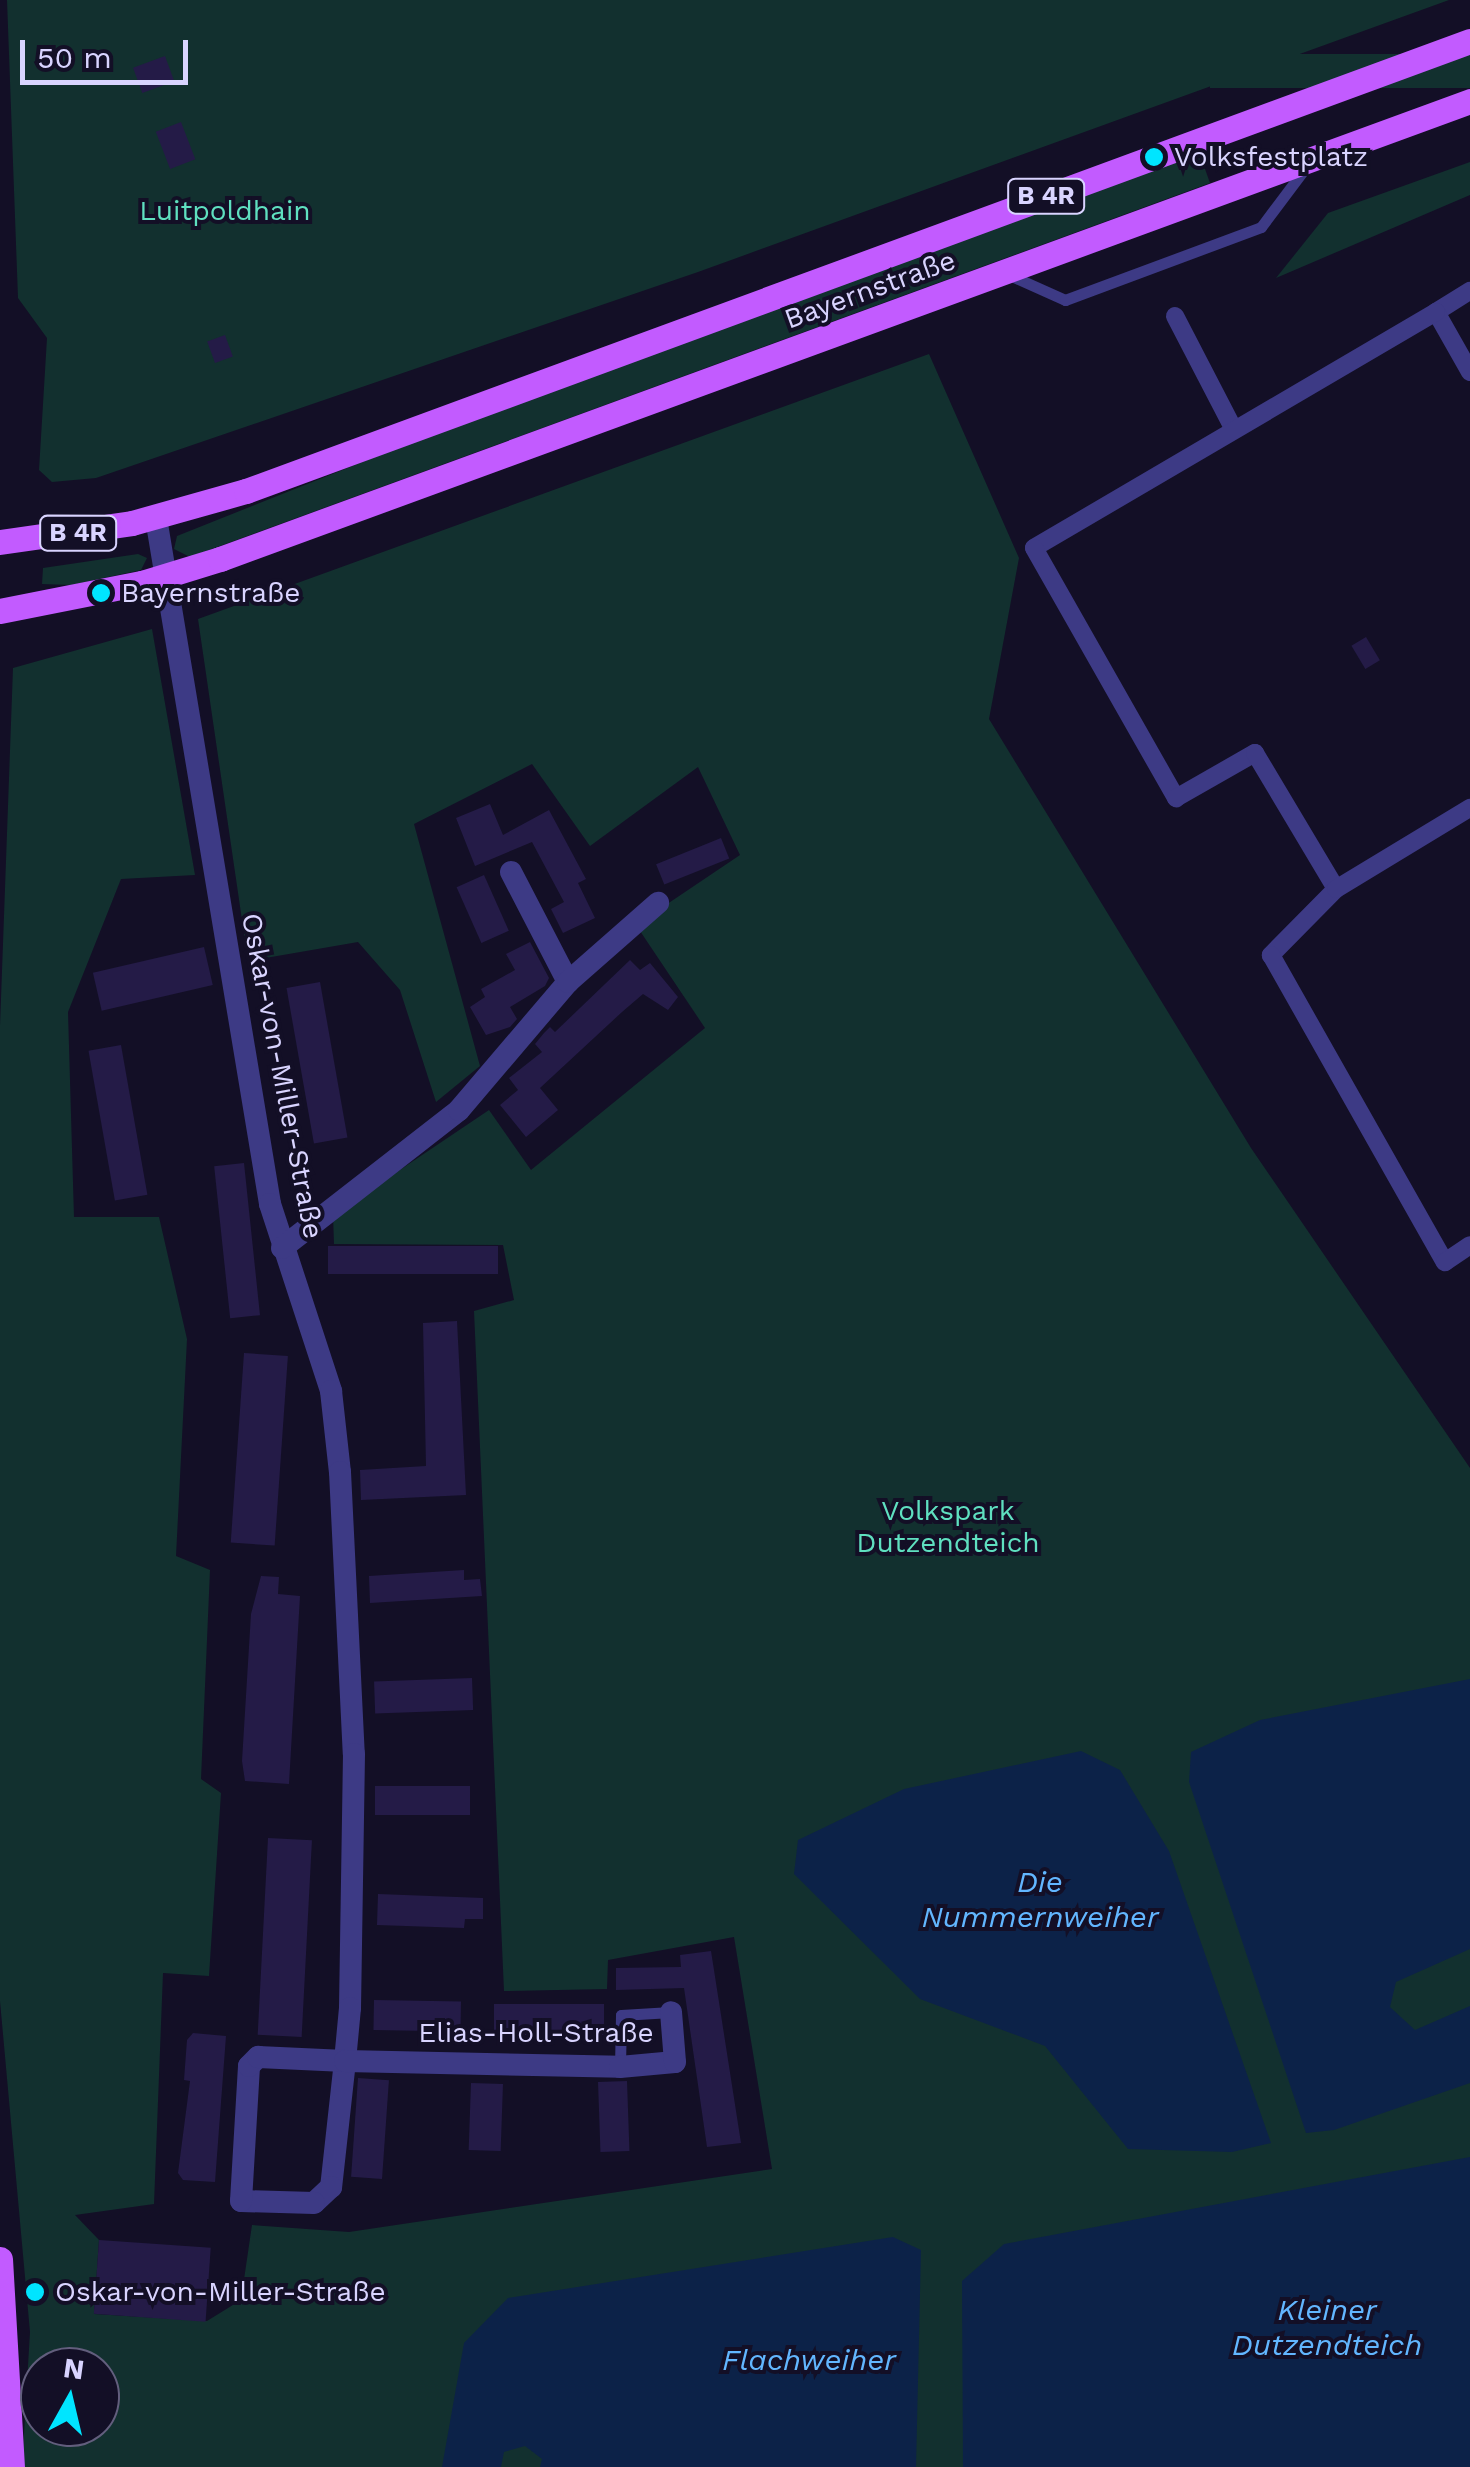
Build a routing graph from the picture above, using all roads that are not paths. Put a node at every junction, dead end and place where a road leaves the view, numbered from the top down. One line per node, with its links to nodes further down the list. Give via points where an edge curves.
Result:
1 (1470, 40): 10 (main road, Bayernstraße / B 4R, via 285,478)
2 (1470, 102): 3 (main road, Bayernstraße / B 4R)
3 (1311, 160): 4 (main road, Bayernstraße / B 4R); 4 (lane, via 1262,227 1242,235 1065,300)
4 (1005, 273): 12 (main road, Bayernstraße / B 4R)
5 (1470, 291): 6 (street)
6 (1436, 312): 8 (street); 9 (street)
7 (1175, 316): 9 (street)
8 (1470, 372)
9 (1234, 430): 16 (street, via 1034,548 1176,798 1254,753)
10 (156, 518): 11 (main road, Bayernstraße / B 4R); 12 (street, Oskar-von-Miller-Straße)
11 (0, 542)
12 (166, 576): 13 (main road, Bayernstraße / B 4R); 20 (street, Oskar-von-Miller-Straße)
13 (0, 611)
14 (1470, 808): 16 (street)
15 (511, 872): 18 (street)
16 (1336, 889): 19 (street, via 1271,955 1445,1262)
17 (658, 903): 18 (street)
18 (568, 982): 20 (street, via 460,1110)
19 (1470, 1245)
20 (282, 1248): 22 (street, Oskar-von-Miller-Straße, via 331,1390 340,1472 354,1754)
21 (671, 2012): 23 (lane, via 620,2015); 23 (street, Elias-Holl-Straße, via 676,2062)
22 (345, 2061): 22 (street, Oskar-von-Miller-Straße, via 258,2057 249,2066 241,2201 314,2204 332,2187); 23 (street, Elias-Holl-Straße)
23 (620, 2066)
24 (0, 2258): 25 (main road)
25 (12, 2467)

